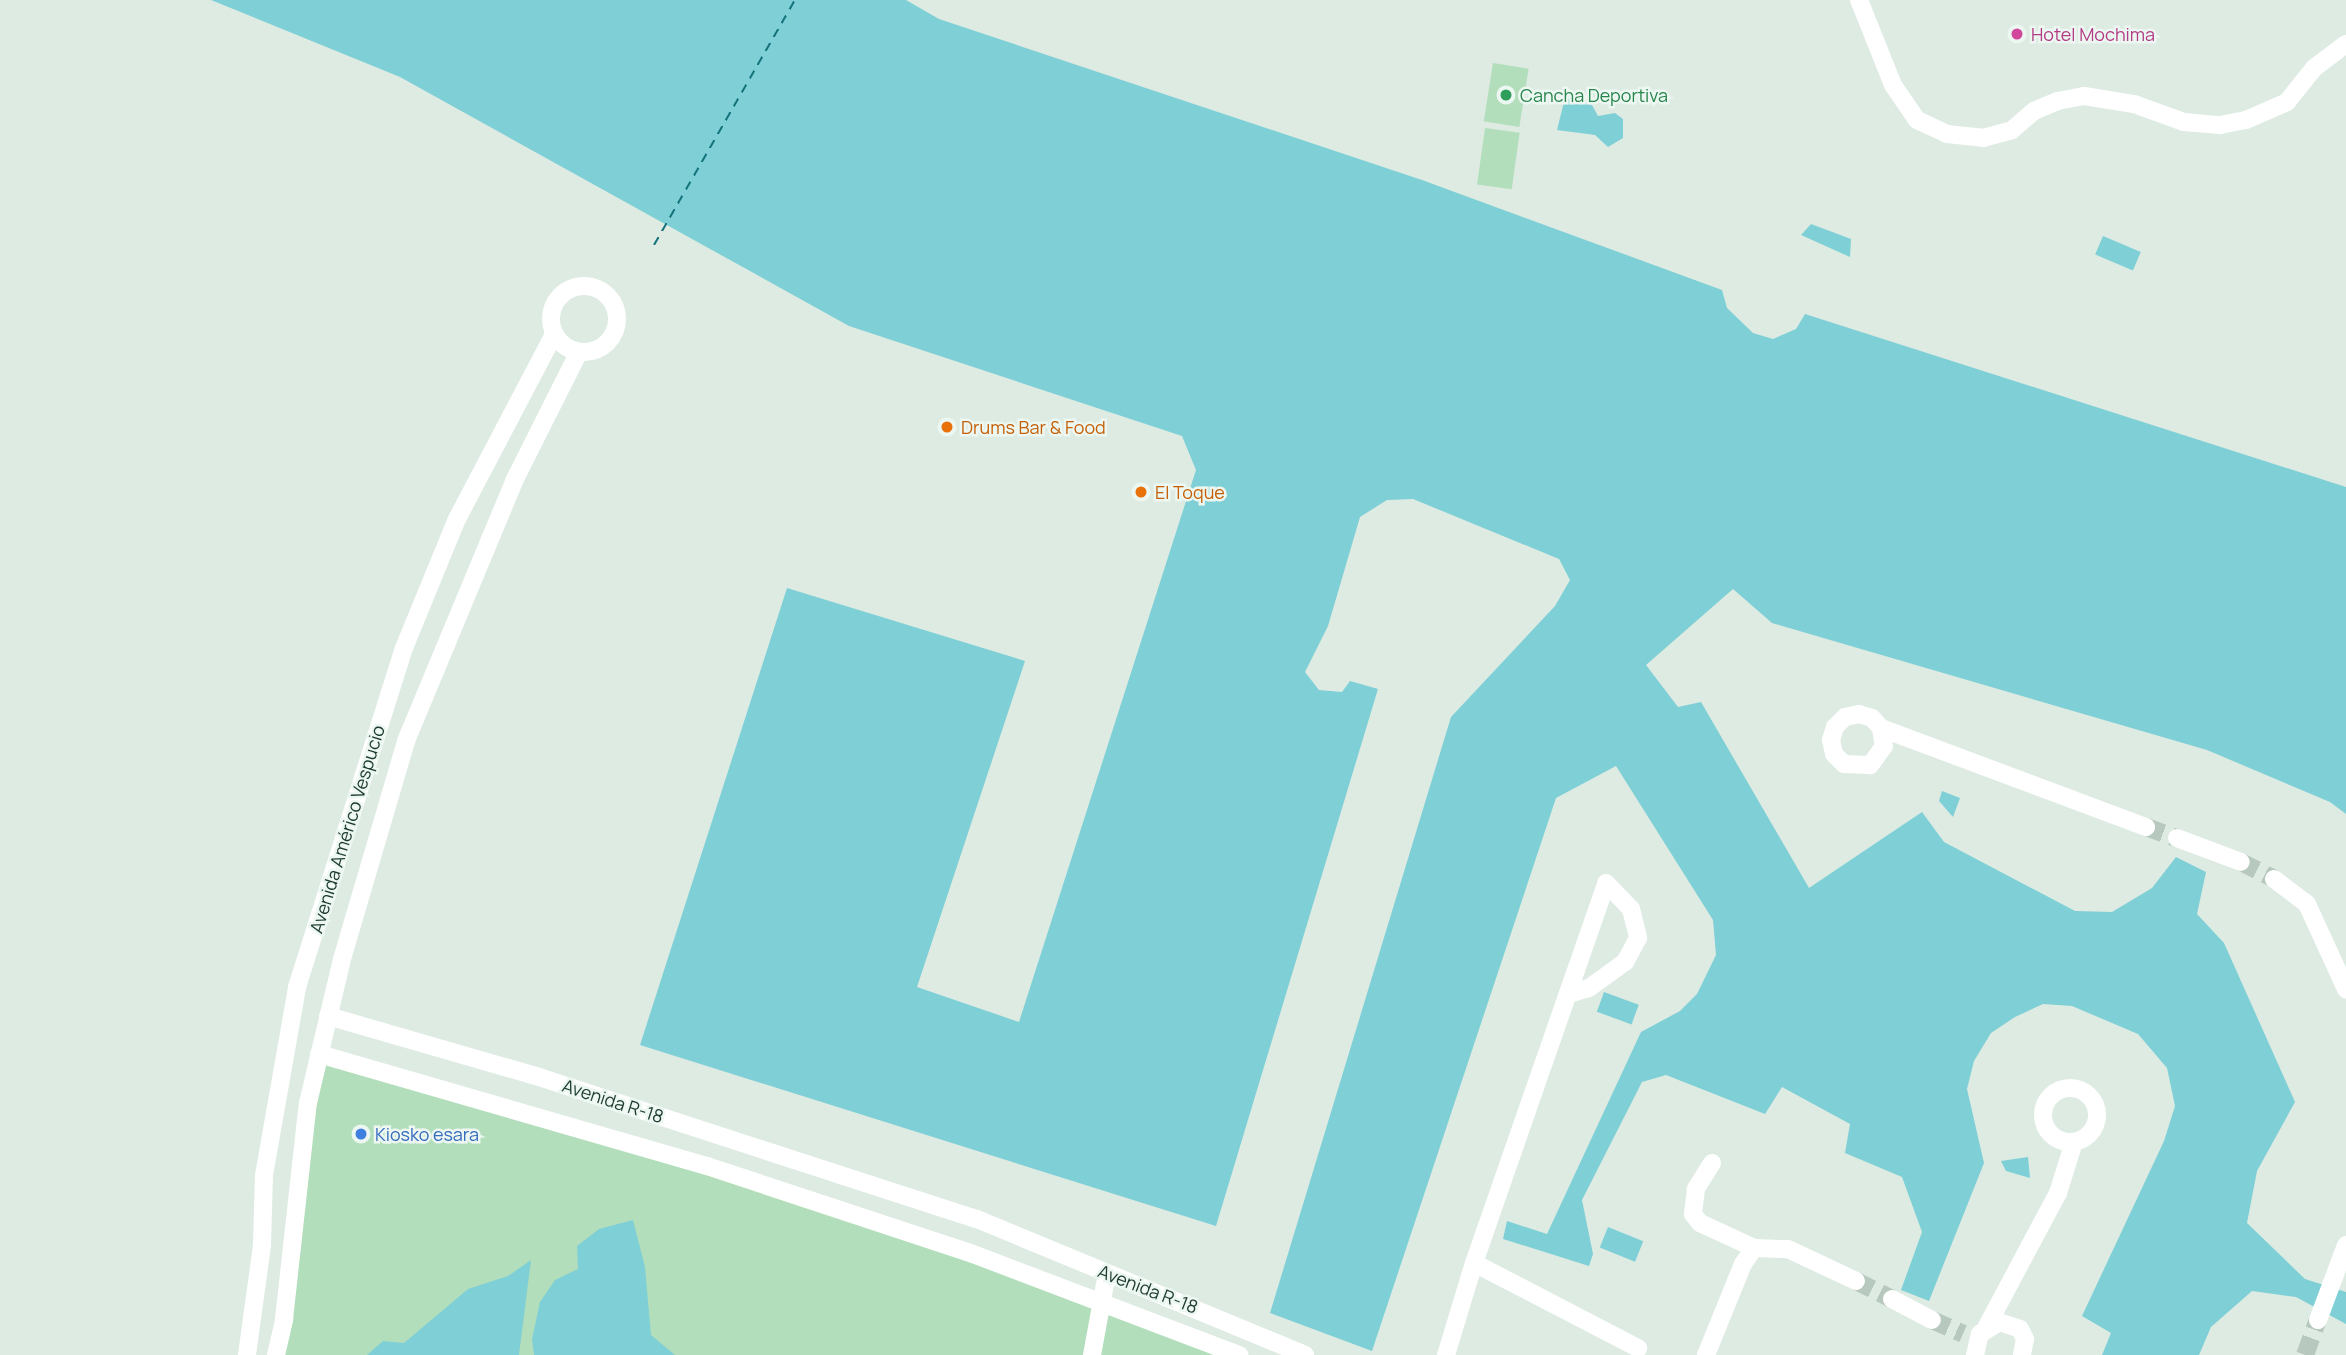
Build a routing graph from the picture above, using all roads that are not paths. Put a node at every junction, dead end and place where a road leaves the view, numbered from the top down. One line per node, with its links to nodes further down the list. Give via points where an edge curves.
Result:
1 (1859, 0): 2 (street, via 1893,85 1917,120 1947,134 1983,138 2012,130 2034,111 2058,101 2084,96 2134,104 2184,122 2220,125 2246,120 2287,103 2314,68)
2 (2346, 44)
3 (554, 334): 4 (street); 4 (street, via 551,313 562,294 582,286 603,292 615,309 614,331 600,348); 30 (street, Avenida Américo Vespucio, via 457,519 404,648 298,988 264,1175 262,1245)
4 (579, 352): 12 (street, Avenida Américo Vespucio, via 514,481 406,741)
5 (1881, 728): 6 (street)
6 (2146, 827)
7 (2180, 839): 8 (street)
8 (2241, 862)
9 (2274, 878): 10 (street, via 2307,904)
10 (2346, 989)
11 (1568, 994): 11 (street, via 1590,928 1606,883 1632,909 1638,938 1625,962 1589,988); 18 (street)
12 (328, 1016): 13 (street, Avenida Américo Vespucio); 19 (street, Avenida R-18, via 539,1077 879,1185 977,1219)
13 (319, 1054): 22 (street, Avenida R-18, via 707,1166 973,1254); 31 (street, Avenida Américo Vespucio, via 308,1103)
14 (2074, 1142): 26 (street, via 2058,1193)
15 (1712, 1163): 17 (street, via 1696,1189 1693,1214 1700,1223)
16 (2346, 1245): 24 (street)
17 (1754, 1248): 20 (street, via 1788,1249); 36 (street)
18 (1474, 1263): 29 (street); 35 (street)
19 (1107, 1273): 22 (street); 23 (street, Avenida R-18)
20 (1856, 1281)
21 (1892, 1299): 25 (street)
22 (1101, 1303): 28 (street, Avenida R-18); 32 (street)
23 (1214, 1316): 28 (street, Avenida R-18); 34 (street)
24 (2319, 1318)
25 (1932, 1320)
26 (1987, 1326): 27 (street); 37 (street, via 2009,1323 2020,1329 2025,1339)
27 (1971, 1344)
28 (1195, 1346): 33 (street)
29 (1639, 1348)
30 (247, 1355)
31 (276, 1355)
32 (1092, 1355)
33 (1239, 1355)
34 (1304, 1355)
35 (1446, 1355)
36 (1706, 1355)
37 (2022, 1355)

